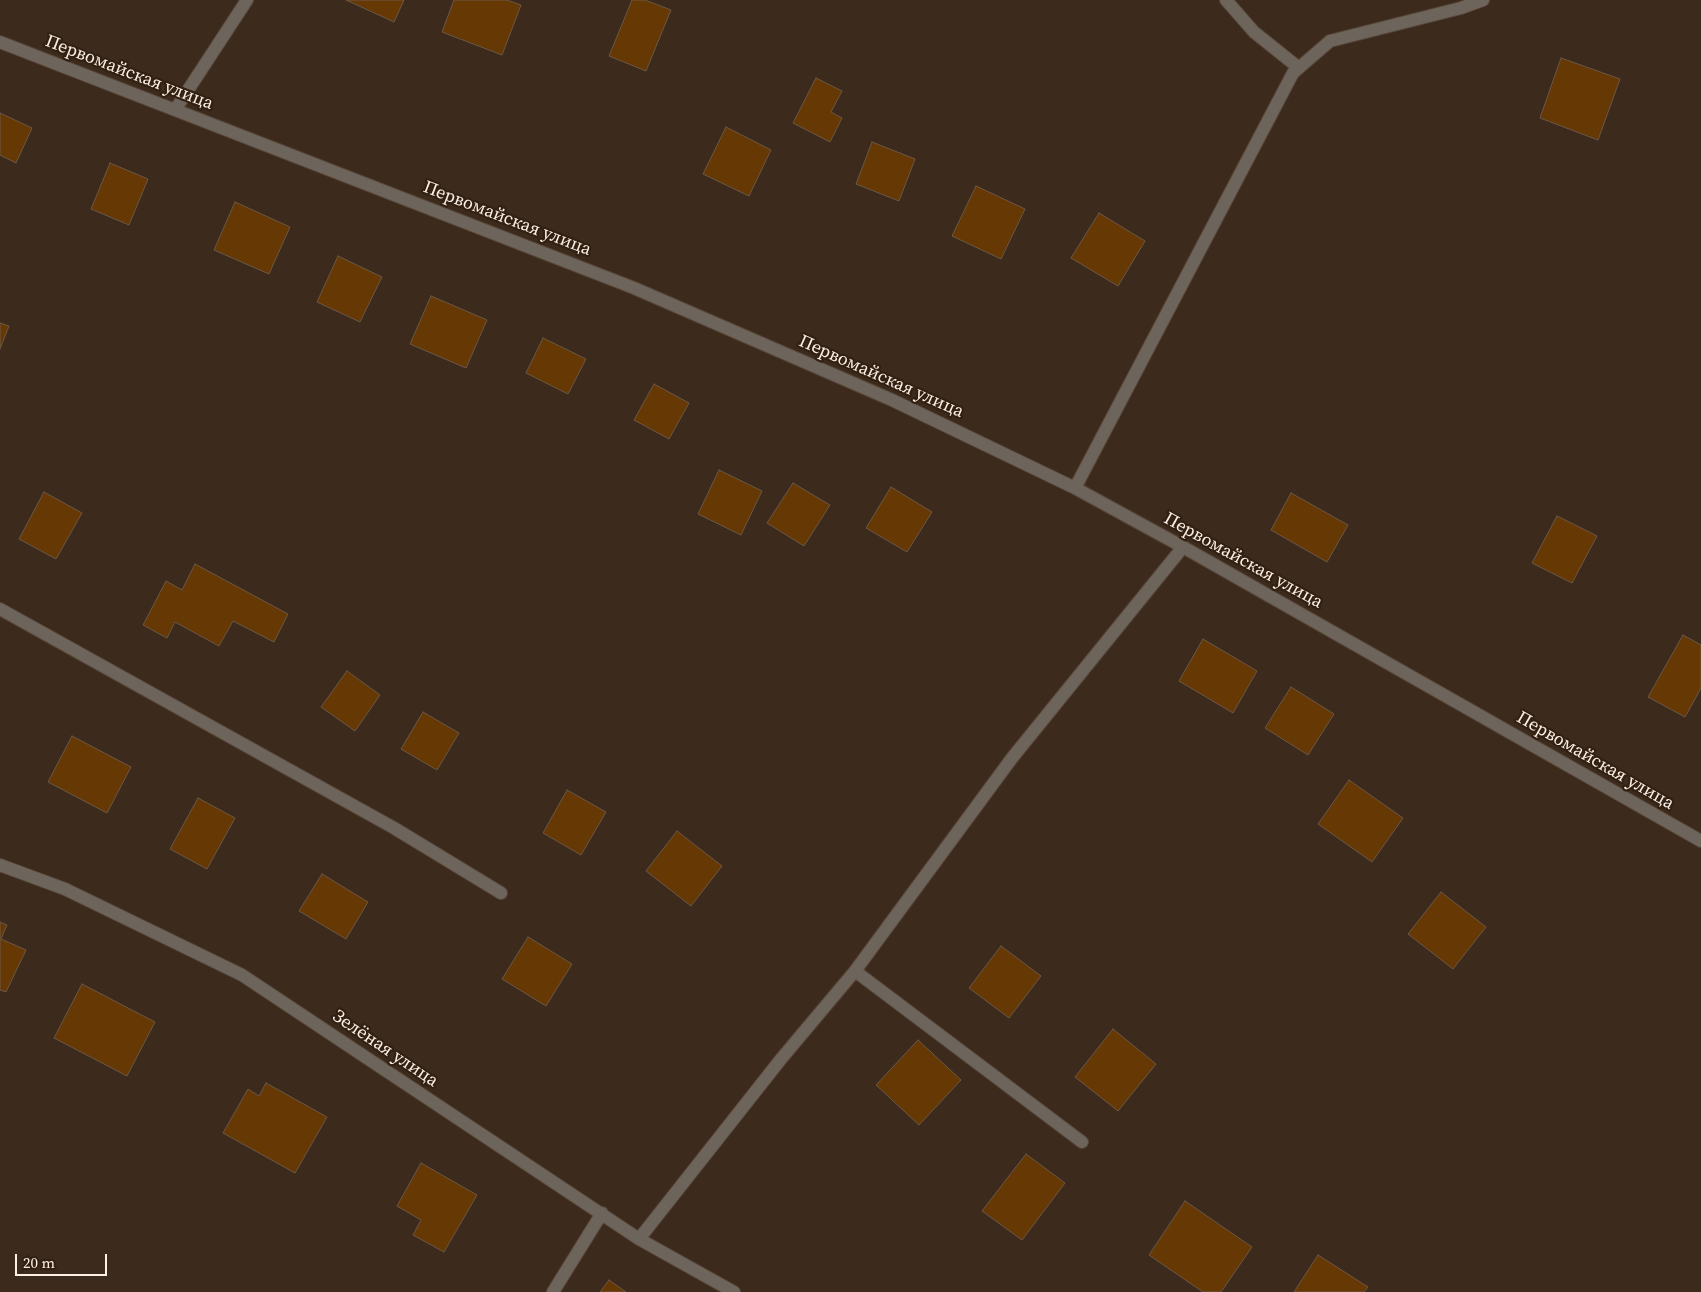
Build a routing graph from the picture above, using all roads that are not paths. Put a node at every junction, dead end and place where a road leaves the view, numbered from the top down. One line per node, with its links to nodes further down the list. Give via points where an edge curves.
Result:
1 (247, 0): 6 (street)
2 (1226, 0): 5 (street, via 1254,32)
3 (1483, 0): 5 (street, via 1330,41)
4 (0, 42): 6 (street, Первомайская улица)
5 (1299, 68): 7 (street, via 1288,82)
6 (175, 110): 7 (street, Первомайская улица, via 634,288 892,400)
7 (1075, 488): 8 (street, Первомайская улица)
8 (1183, 548): 10 (street, Первомайская улица); 13 (street, via 1012,758)
9 (0, 609): 12 (street, via 394,828)
10 (1701, 841)
11 (0, 866): 15 (street, Зелёная улица, via 65,889 242,975)
12 (501, 893)
13 (854, 971): 14 (street); 16 (street)
14 (1082, 1142)
15 (602, 1214): 16 (street, Зелёная улица); 17 (street)
16 (639, 1238): 18 (street, Зелёная улица)
17 (553, 1292)
18 (734, 1292)

